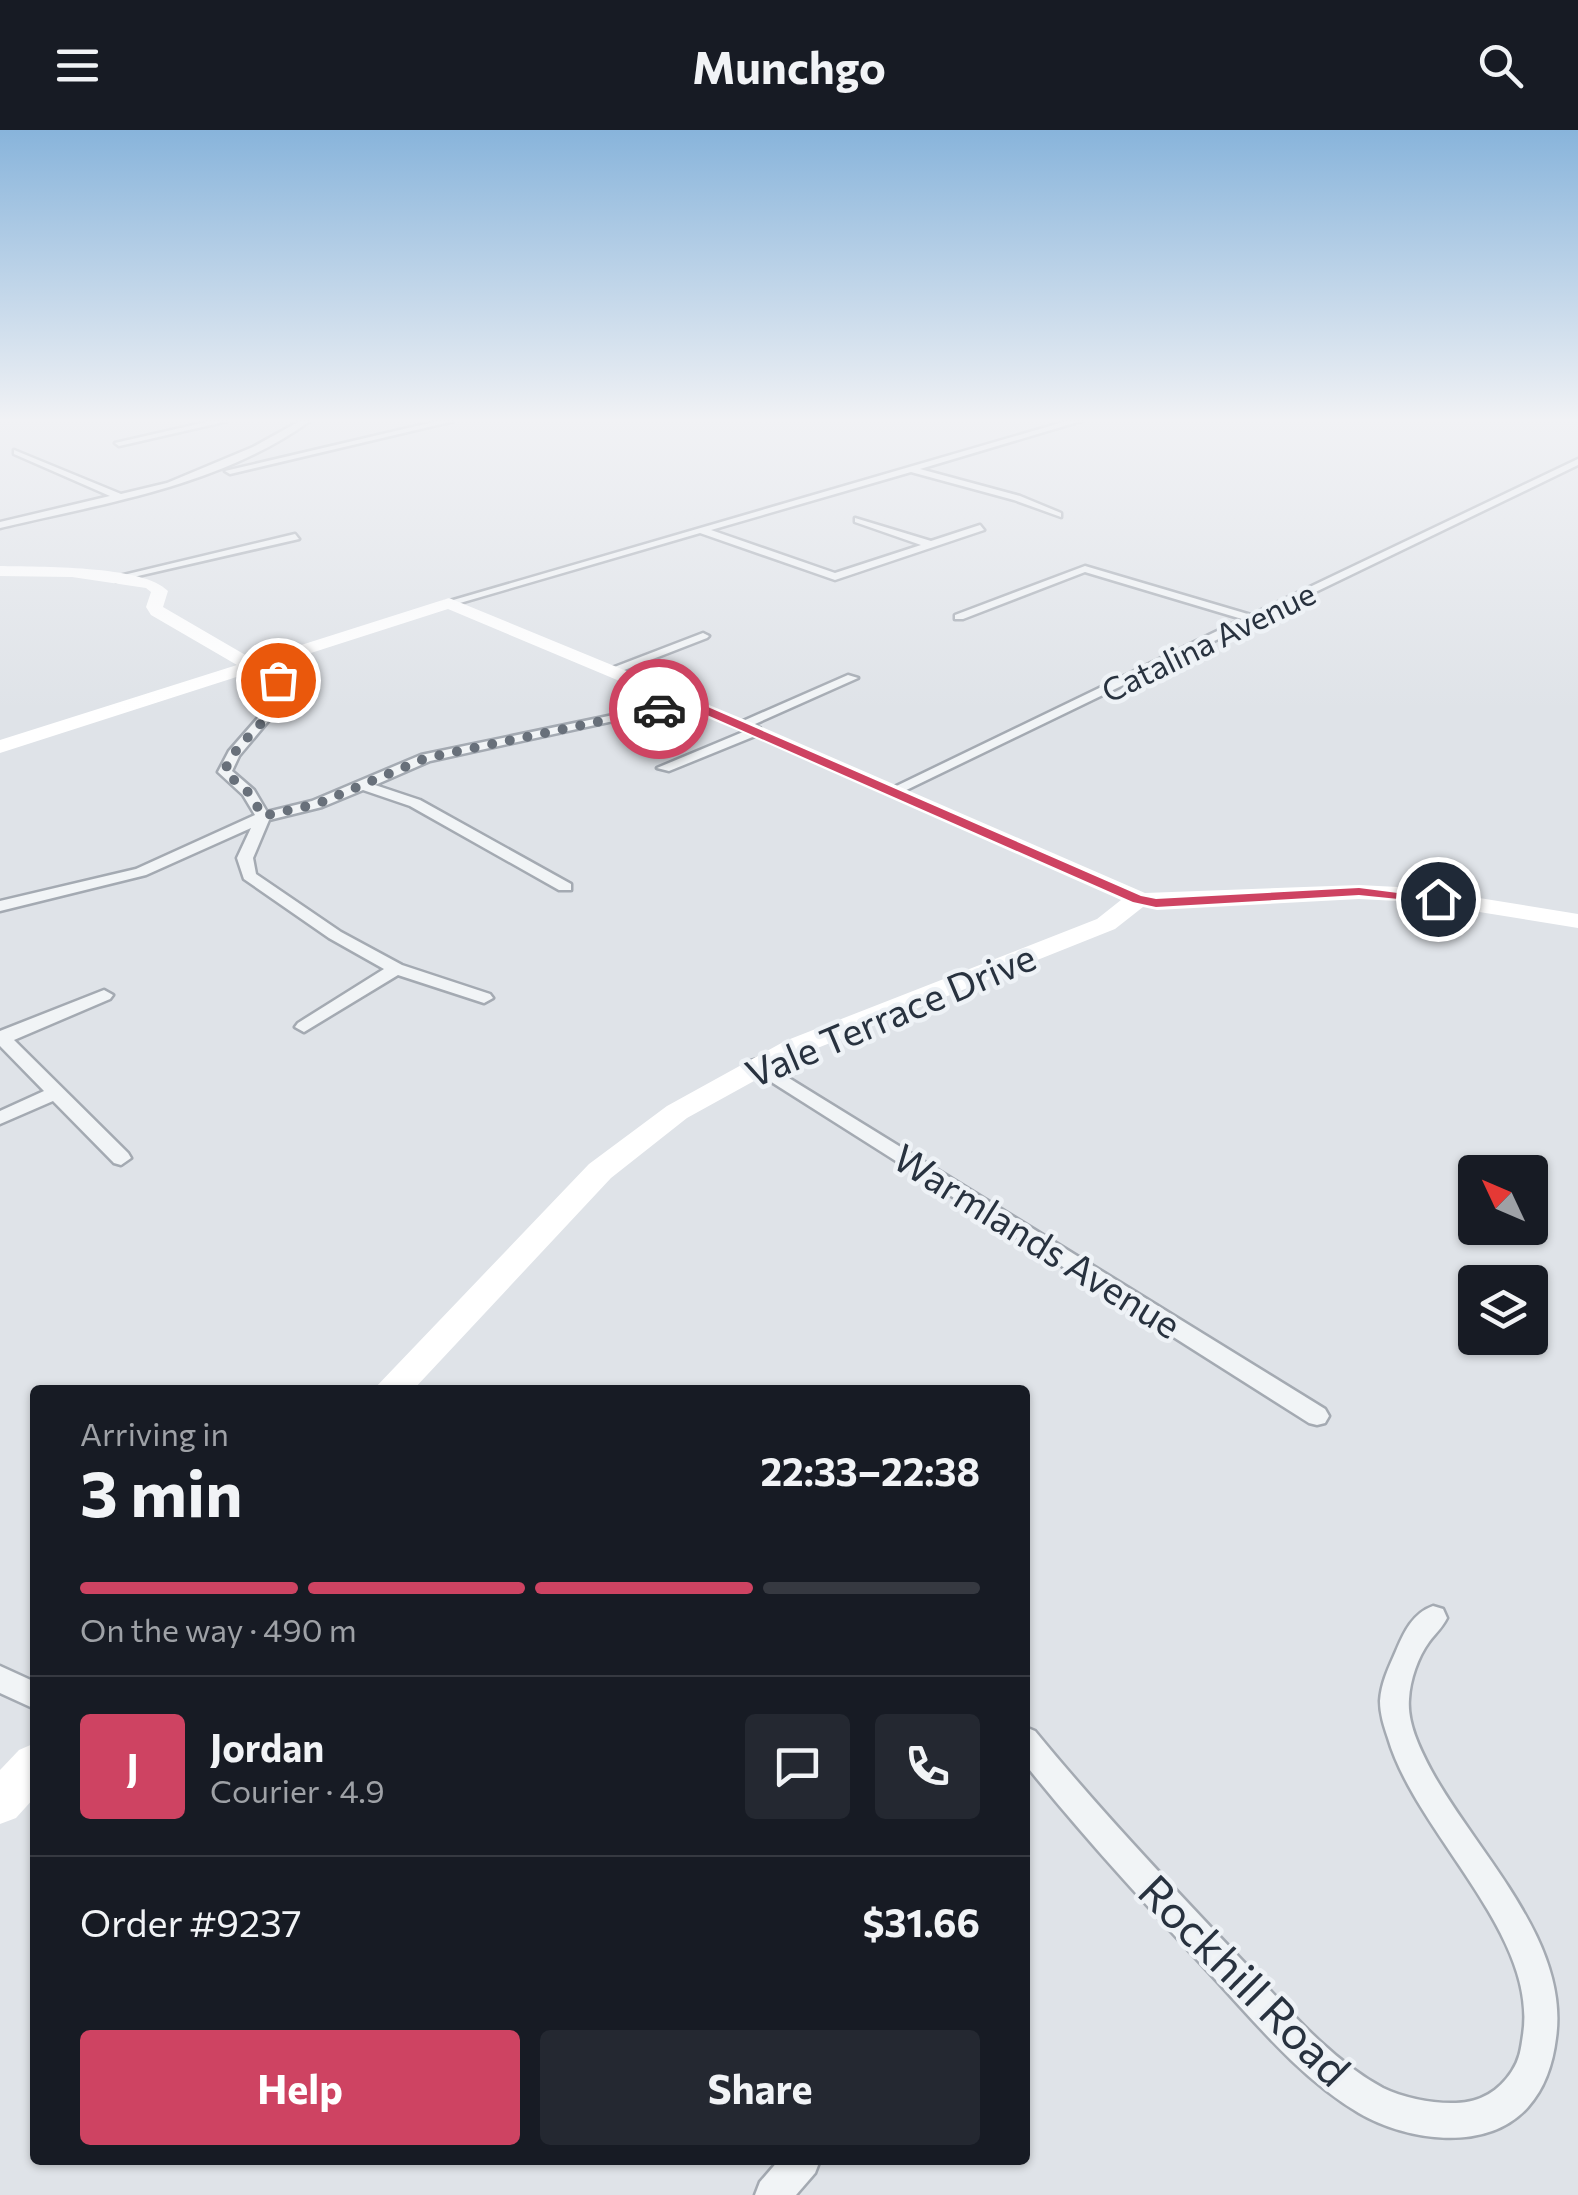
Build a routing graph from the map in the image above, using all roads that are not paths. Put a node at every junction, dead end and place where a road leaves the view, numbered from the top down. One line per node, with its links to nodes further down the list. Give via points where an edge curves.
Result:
1 (34, 517): 5 (street)
2 (750, 517): 7 (street)
3 (1463, 517): 14 (street, Catalina Avenue)
4 (858, 520): 9 (street)
5 (0, 525)
6 (980, 528): 9 (street)
7 (703, 531): 9 (street, via 834,576); 12 (street)
8 (296, 537): 11 (street)
9 (932, 545)
10 (0, 571): 11 (street)
11 (116, 578): 16 (street, via 151,584 160,591 157,611)
12 (449, 603): 16 (street); 17 (street)
13 (959, 617): 14 (street, via 1085,568)
14 (1254, 619): 24 (street, Catalina Avenue)
15 (703, 636): 17 (street)
16 (252, 666): 21 (street); 25 (street, via 278,680 284,695 227,760 225,772)
17 (610, 671): 19 (street)
18 (852, 678): 20 (street)
19 (690, 703): 20 (street); 23 (street, via 436,755)
20 (748, 728): 22 (street); 24 (street)
21 (0, 747)
22 (664, 768)
23 (362, 784): 25 (street, via 317,804); 26 (street, via 415,803)
24 (891, 792): 27 (street)
25 (263, 816): 28 (street, via 141,872); 30 (street, via 245,858 249,876)
26 (564, 887)
27 (1138, 899): 29 (street, via 1359,892); 35 (street, Vale Terrace Drive, via 1106,924)
28 (0, 906)
29 (1578, 920)
30 (396, 969): 32 (street); 33 (street)
31 (104, 995): 34 (street)
32 (484, 998)
33 (304, 1028)
34 (1, 1037): 36 (street)
35 (758, 1065): 39 (street, Vale Terrace Drive, via 677,1112 600,1171); 40 (street, Warmlands Avenue)
36 (55, 1093): 37 (street); 38 (street)
37 (0, 1118)
38 (121, 1158)
39 (396, 1385)
40 (1317, 1416)
41 (1433, 1618): 44 (street, Rockhill Road, via 1416,1633 1395,1686 1404,1744 1526,1942 1544,2012 1542,2046 1527,2084 1489,2117 1445,2124 1372,2101 1291,2036)
42 (0, 1678): 43 (street)
43 (30, 1693)
44 (1030, 1748)
45 (30, 1770): 46 (street)
46 (0, 1802)
47 (798, 2165): 48 (street)
48 (773, 2195)

